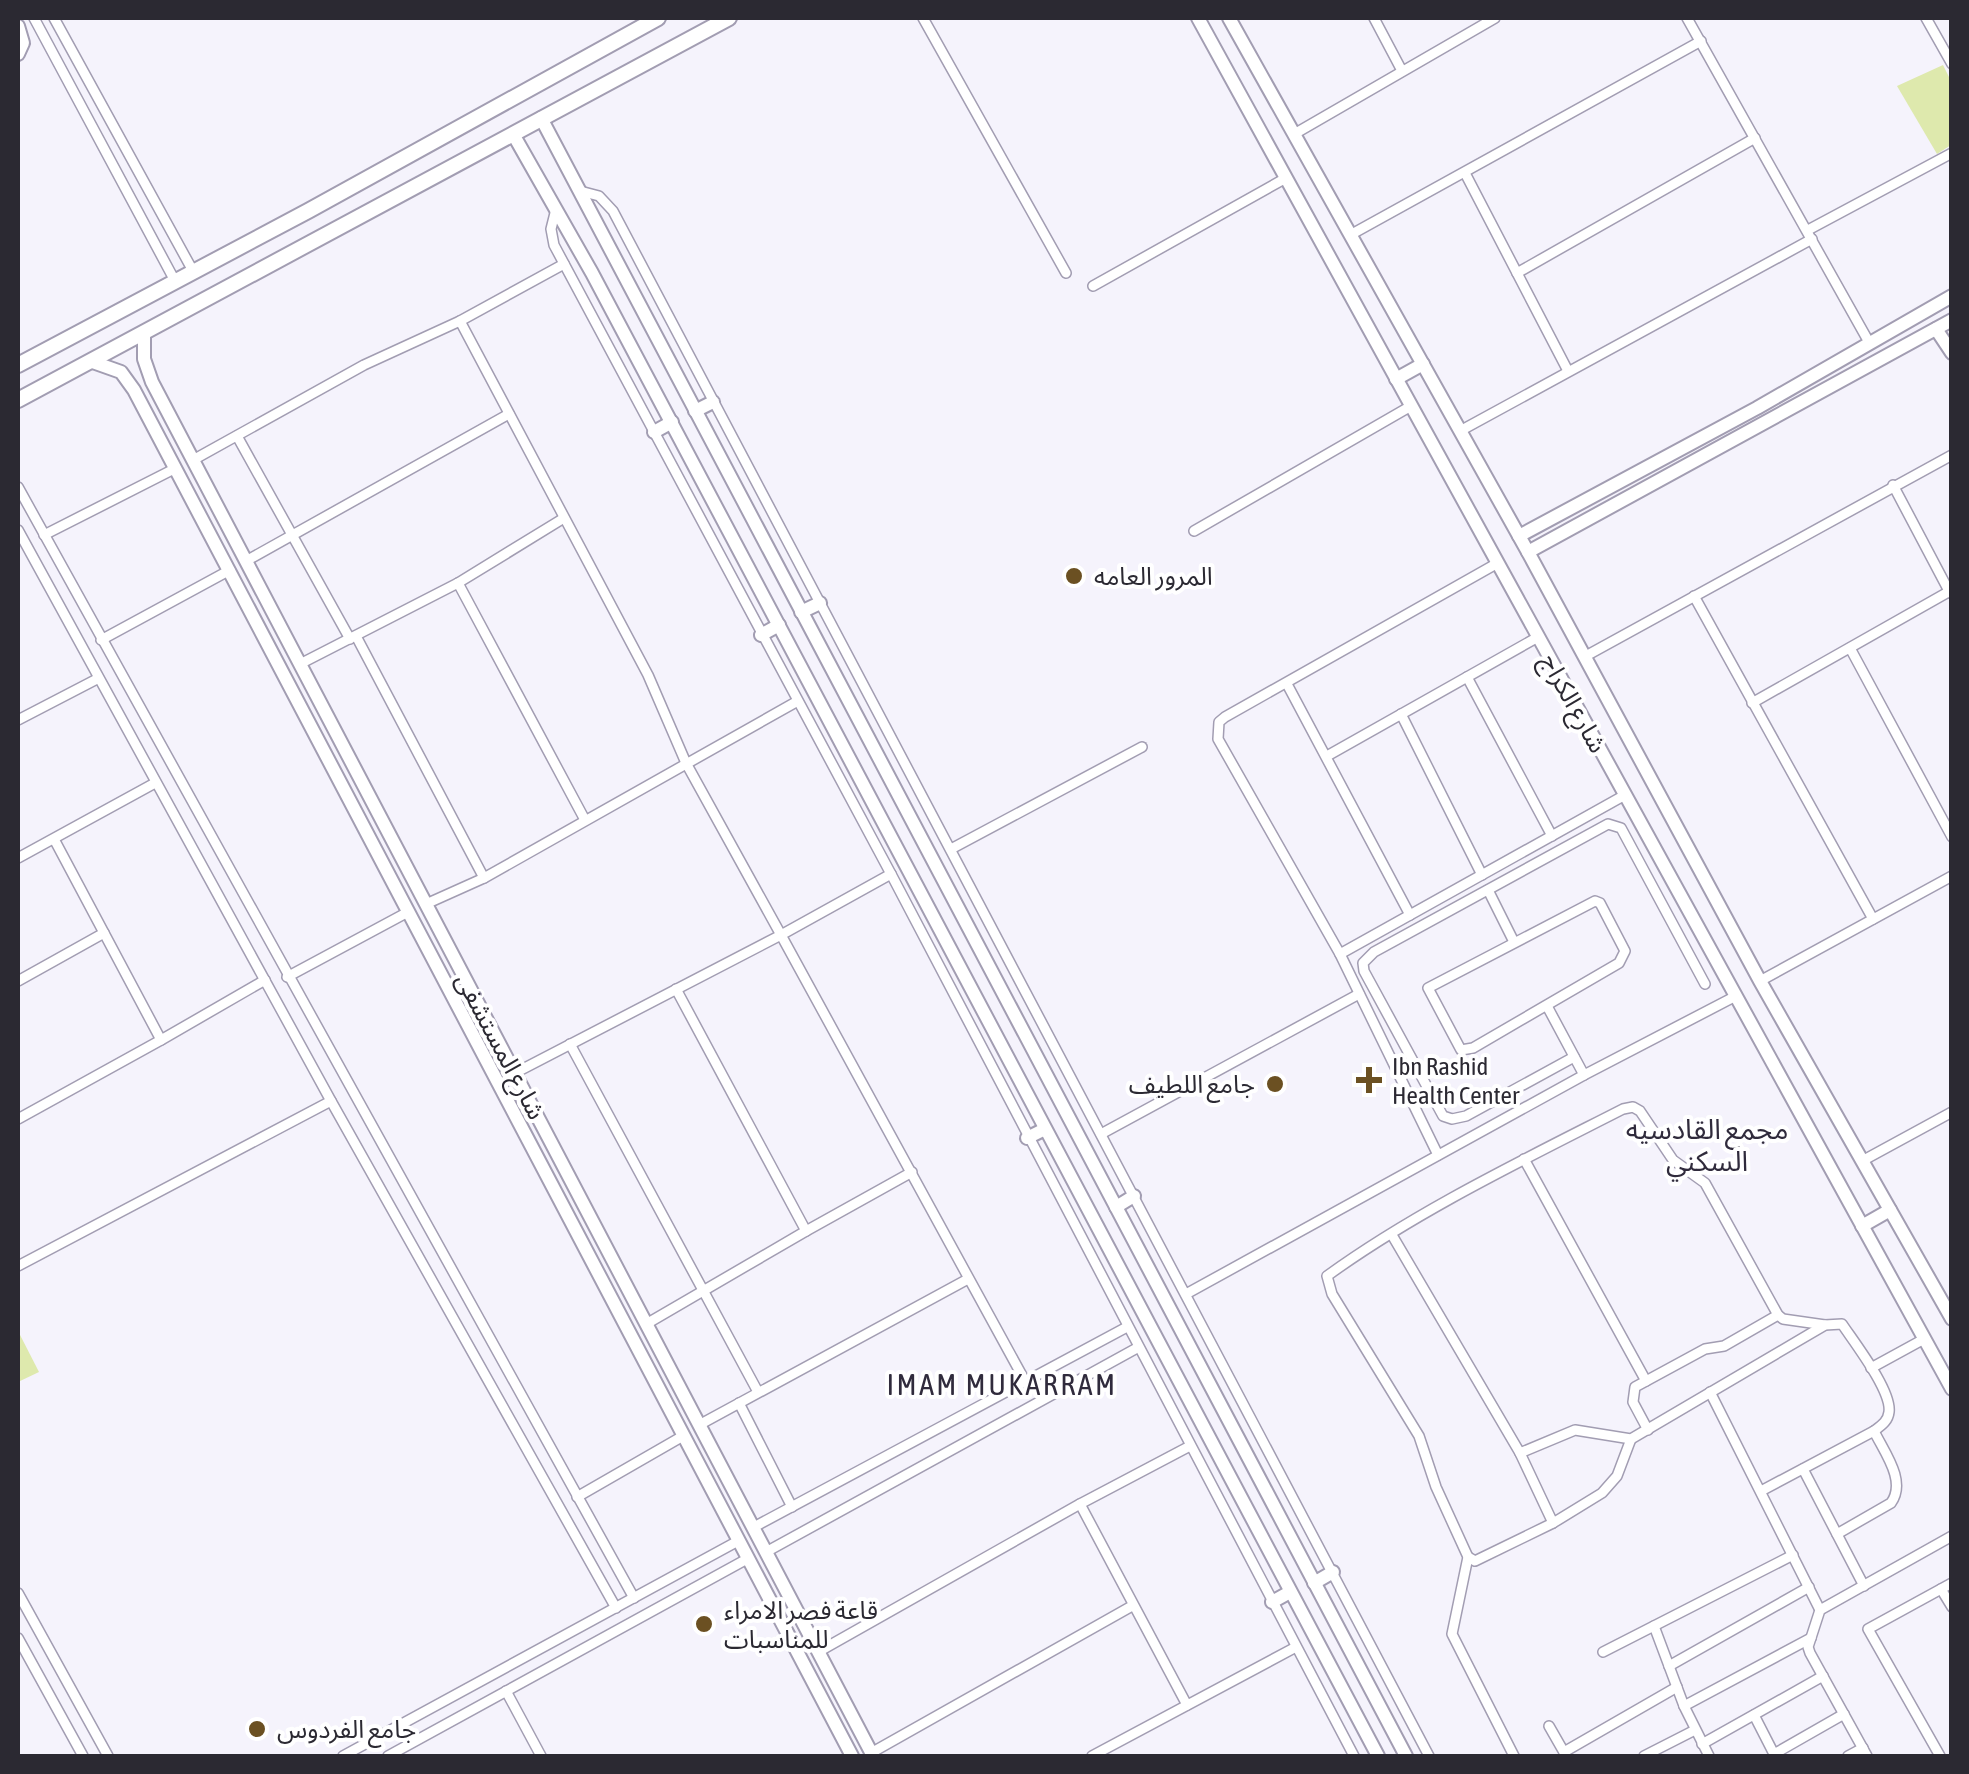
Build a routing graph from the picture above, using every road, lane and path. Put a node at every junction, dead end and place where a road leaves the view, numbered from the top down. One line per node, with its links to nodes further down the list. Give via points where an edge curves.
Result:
1 (34, 18): 36 (street)
2 (54, 18): 32 (street)
3 (658, 18): 32 (main road)
4 (729, 18): 19 (main road)
5 (922, 18): 34 (street)
6 (1198, 18): 25 (street, شارع الكراج)
7 (1229, 18): 20 (street)
8 (1374, 18): 18 (street)
9 (1495, 18): 18 (street)
10 (1688, 18): 15 (street)
11 (1926, 18): 14 (street)
12 (18, 26): 16 (street)
13 (1952, 32): 14 (street)
14 (1939, 39): 17 (street)
15 (1701, 41): 22 (street); 24 (street)
16 (19, 49)
17 (1952, 64)
18 (1401, 69): 20 (street)
19 (541, 118): 21 (main road); 26 (street)
20 (1296, 133): 28 (street)
21 (513, 134): 27 (street); 42 (main road)
22 (1755, 138): 29 (street); 35 (street)
23 (1952, 153): 29 (street)
24 (1465, 173): 28 (street); 35 (street)
25 (1286, 178): 37 (street); 49 (street, شارع الكراج)
26 (580, 191): 30 (street); 51 (street, via 600,196 613,211)
27 (556, 209): 31 (street, via 551,234); 33 (street)
28 (1352, 234): 46 (street)
29 (1810, 235): 43 (street); 48 (street)
30 (616, 260): 33 (street); 53 (street)
31 (564, 264): 40 (street); 58 (street)
32 (193, 271): 36 (main road)
33 (592, 272): 56 (street)
34 (1066, 273)
35 (1517, 273): 48 (street)
36 (176, 281): 47 (main road)
37 (1093, 286)
38 (1952, 296): 43 (street)
39 (1952, 320): 41 (street)
40 (460, 321): 54 (street); 59 (street)
41 (1936, 329): 44 (street); 55 (street)
42 (144, 332): 45 (main road); 61 (street, شارع المستشفى, via 148,375)
43 (1870, 344): 55 (street)
44 (1952, 353)
45 (90, 361): 50 (main road); 62 (street, شارع المستشفى, via 112,366 129,380)
46 (1423, 364): 49 (street); 57 (street)
47 (18, 365)
48 (1568, 371): 57 (street)
49 (1396, 379): 52 (street, شارع الكراج)
50 (18, 400)
51 (712, 402): 53 (street); 80 (street)
52 (1411, 406): 69 (street); 75 (street, شارع الكراج)
53 (695, 411): 81 (street)
54 (509, 414): 65 (street); 70 (street)
55 (1761, 415): 72 (street); 73 (street)
56 (672, 422): 58 (street); 82 (street)
57 (1460, 431): 72 (street)
58 (654, 432): 83 (street)
59 (237, 436): 61 (street); 70 (street)
60 (1952, 455): 63 (street)
61 (193, 460): 66 (street, شارع المستشفى)
62 (176, 468): 67 (street, شارع المستشفى); 71 (street)
63 (1893, 485): 78 (street); 79 (street)
64 (18, 487): 71 (street)
65 (564, 518): 77 (street); 99 (street, via 648,675)
66 (224, 519): 67 (street); 74 (street, شارع المستشفى)
67 (208, 528): 76 (street, شارع المستشفى)
68 (18, 530): 91 (street)
69 (1194, 532)
70 (294, 534): 74 (street); 85 (street)
71 (44, 535): 86 (street)
72 (1519, 536): 73 (street)
73 (1528, 552): 88 (street)
74 (246, 561): 89 (street, شارع المستشفى)
75 (1496, 564): 84 (street, شارع الكراج); 92 (street)
76 (230, 570): 86 (street); 104 (street, شارع المستشفى)
77 (458, 584): 85 (street); 106 (street)
78 (1951, 593): 87 (street)
79 (1694, 596): 88 (street); 94 (street)
80 (820, 602): 81 (street); 110 (street)
81 (802, 612): 103 (street)
82 (779, 625): 83 (street); 105 (street)
83 (761, 635): 93 (street)
84 (1538, 637): 90 (street); 102 (street, شارع الكراج)
85 (352, 638): 89 (street); 115 (street)
86 (101, 640): 118 (street)
87 (1850, 648): 94 (street); 108 (street)
88 (1584, 657): 130 (street)
89 (300, 664): 101 (street, شارع المستشفى)
90 (1467, 677): 95 (street); 107 (street)
91 (98, 679): 96 (street); 100 (street)
92 (1287, 684): 98 (street); 126 (street, via 1219,722 1218,739)
93 (796, 702): 99 (street); 112 (street)
94 (1752, 703): 122 (street)
95 (1401, 714): 98 (street); 113 (street)
96 (18, 720)
97 (1142, 746): 110 (street)
98 (1327, 756): 120 (street)
99 (686, 763): 106 (street); 124 (street)
100 (156, 783): 109 (street); 121 (street)
101 (367, 792): 104 (street); 117 (street, شارع المستشفى)
102 (1624, 795): 107 (street); 134 (street, شارع الكراج)
103 (899, 798): 105 (street); 152 (street)
104 (351, 801): 119 (street, شارع المستشفى)
105 (877, 810): 144 (street)
106 (585, 820): 115 (street)
107 (1552, 836): 113 (street)
108 (1952, 837)
109 (54, 839): 111 (street); 123 (street)
110 (951, 849): 145 (street)
111 (18, 858)
112 (890, 874): 124 (street); 146 (street)
113 (1482, 875): 120 (street)
114 (1952, 876): 122 (street)
115 (484, 878): 117 (street)
116 (1488, 890): 125 (street); 131 (street, via 1616,825); 138 (street, via 1374,952 1363,962 1364,971 1452,1120)
117 (426, 904): 139 (street, شارع المستشفى)
118 (248, 907): 121 (street); 127 (street)
119 (408, 912): 127 (street); 158 (street, شارع المستشفى)
120 (1410, 915): 126 (street)
121 (231, 918): 128 (street)
122 (1873, 919): 130 (street)
123 (104, 933): 129 (street); 136 (street)
124 (780, 935): 132 (street); 150 (street)
125 (1514, 942): 135 (street, via 1595,901 1621,941 1619,963); 135 (street, via 1428,988 1461,1050)
126 (1340, 954): 133 (street)
127 (287, 977): 163 (street)
128 (265, 980): 136 (street); 141 (street)
129 (18, 981)
130 (1760, 981): 149 (street)
131 (1705, 984)
132 (676, 989): 137 (street); 155 (street)
133 (1359, 994): 145 (street); 147 (street)
134 (1734, 996): 140 (street); 154 (street, شارع الكراج)
135 (1546, 1006): 138 (street)
136 (161, 1040): 143 (street)
137 (570, 1044): 139 (street); 161 (street)
138 (1574, 1058): 140 (street)
139 (514, 1073): 157 (street, شارع المستشفى)
140 (1584, 1075): 147 (street)
141 (330, 1101): 159 (street); 166 (street)
142 (1952, 1112): 149 (street)
143 (18, 1119)
144 (1044, 1128): 146 (street); 178 (street)
145 (1101, 1134): 151 (street)
146 (1027, 1138): 169 (street)
147 (1438, 1155): 162 (street)
148 (1524, 1159): 156 (street); 164 (street, via 1632,1107 1673,1160 1705,1183); 175 (street)
149 (1862, 1162): 153 (street)
150 (912, 1172): 155 (street); 160 (street)
151 (1134, 1196): 152 (street); 162 (street)
152 (1116, 1207): 173 (street)
153 (1890, 1210): 154 (street); 165 (street)
154 (1862, 1226): 170 (street, شارع الكراج)
155 (806, 1232): 161 (street)
156 (1392, 1234): 188 (street); 202 (street, via 1327,1276 1326,1283 1419,1436)
157 (606, 1247): 158 (street); 167 (street, شارع المستشفى)
158 (588, 1256): 184 (street, شارع المستشفى)
159 (18, 1266)
160 (968, 1278): 174 (street); 177 (street)
161 (702, 1292): 167 (street); 177 (street)
162 (1186, 1294): 204 (street)
163 (474, 1313): 166 (street); 192 (street)
164 (1778, 1315): 168 (street); 175 (street)
165 (1952, 1319)
166 (457, 1322): 216 (street)
167 (648, 1324): 181 (street, شارع المستشفى)
168 (1825, 1325): 172 (street, via 1842,1324); 179 (street)
169 (1127, 1327): 171 (street); 174 (street)
170 (1924, 1339): 172 (street); 176 (street, شارع الكراج)
171 (1137, 1348): 186 (street); 190 (street)
172 (1871, 1368): 183 (street, via 1890,1406 1885,1423)
173 (1207, 1380): 178 (street); 205 (street)
174 (1025, 1381): 187 (street)
175 (1646, 1381): 182 (street, via 1635,1387 1633,1402)
176 (1952, 1389)
177 (758, 1392): 180 (street)
178 (1184, 1392): 210 (street)
179 (1710, 1392): 182 (street); 191 (street)
180 (739, 1403): 181 (street); 194 (street)
181 (699, 1425): 196 (street, شارع المستشفى)
182 (1648, 1430): 185 (street)
183 (1874, 1430): 189 (street); 197 (street, via 1896,1476 1897,1495)
184 (683, 1436): 192 (street); 199 (street, شارع المستشفى)
185 (1631, 1440): 188 (street, via 1575,1430); 195 (street, via 1602,1493)
186 (1190, 1446): 193 (street); 213 (street)
187 (903, 1447): 190 (street); 194 (street)
188 (1520, 1453): 195 (street)
189 (1803, 1468): 191 (street); 197 (street)
190 (916, 1469): 200 (street)
191 (1761, 1491): 201 (street)
192 (577, 1497): 212 (street)
193 (1080, 1504): 214 (street); 222 (street)
194 (792, 1506): 196 (street)
195 (1552, 1523): 202 (street, via 1475,1561)
196 (754, 1527): 200 (street, شارع المستشفى)
197 (1837, 1534): 207 (street)
198 (1952, 1536): 207 (street)
199 (738, 1541): 203 (street, شارع المستشفى); 212 (street)
200 (766, 1552): 222 (street, شارع المستشفى)
201 (1793, 1555): 208 (street); 218 (street)
202 (1468, 1557): 255 (street, via 1452,1634)
203 (748, 1559): 226 (street); 249 (street, شارع المستشفى)
204 (1332, 1572): 205 (street); 254 (street)
205 (1314, 1582): 253 (street)
206 (1952, 1582): 209 (street)
207 (1864, 1586): 217 (street)
208 (1809, 1588): 217 (street); 225 (street)
209 (1940, 1588): 215 (street); 259 (street, via 1868,1629)
210 (1290, 1592): 213 (street); 252 (street)
211 (18, 1593): 245 (street)
212 (634, 1598): 216 (street)
213 (1272, 1602): 221 (street)
214 (1132, 1606): 230 (street); 242 (street)
215 (1952, 1607)
216 (616, 1608): 224 (street)
217 (1820, 1610): 220 (street)
218 (1654, 1626): 223 (street); 225 (street)
219 (18, 1638): 244 (street)
220 (1811, 1638): 227 (street, via 1810,1654); 231 (street)
221 (1296, 1647): 230 (street); 240 (street)
222 (818, 1652): 242 (street, شارع المستشفى)
223 (1603, 1652)
224 (528, 1655): 226 (street); 234 (street)
225 (1669, 1666): 228 (street)
226 (538, 1674): 229 (street)
227 (1823, 1676): 232 (street); 233 (street)
228 (1676, 1687): 231 (street); 241 (street)
229 (506, 1691): 237 (street); 248 (street)
230 (1186, 1705): 250 (street)
231 (1684, 1706): 236 (street)
232 (1844, 1714): 239 (street); 243 (street)
233 (1754, 1715): 238 (street); 243 (street)
234 (413, 1716): 237 (street); 246 (street)
235 (1549, 1726): 241 (street)
236 (1695, 1730): 238 (street); 256 (street)
237 (425, 1735): 247 (street)
238 (1702, 1744): 257 (street)
239 (1865, 1752): 258 (street)
240 (1353, 1754): 251 (street)
241 (1565, 1754)
242 (872, 1755)
243 (1774, 1755)
244 (83, 1756)
245 (108, 1756)
246 (344, 1756)
247 (388, 1756)
248 (542, 1756)
249 (852, 1756)
250 (1092, 1756)
251 (1340, 1756)
252 (1378, 1756)
253 (1406, 1756)
254 (1430, 1756)
255 (1514, 1756)
256 (1644, 1756)
257 (1709, 1756)
258 (1848, 1756)
259 (1940, 1756)

